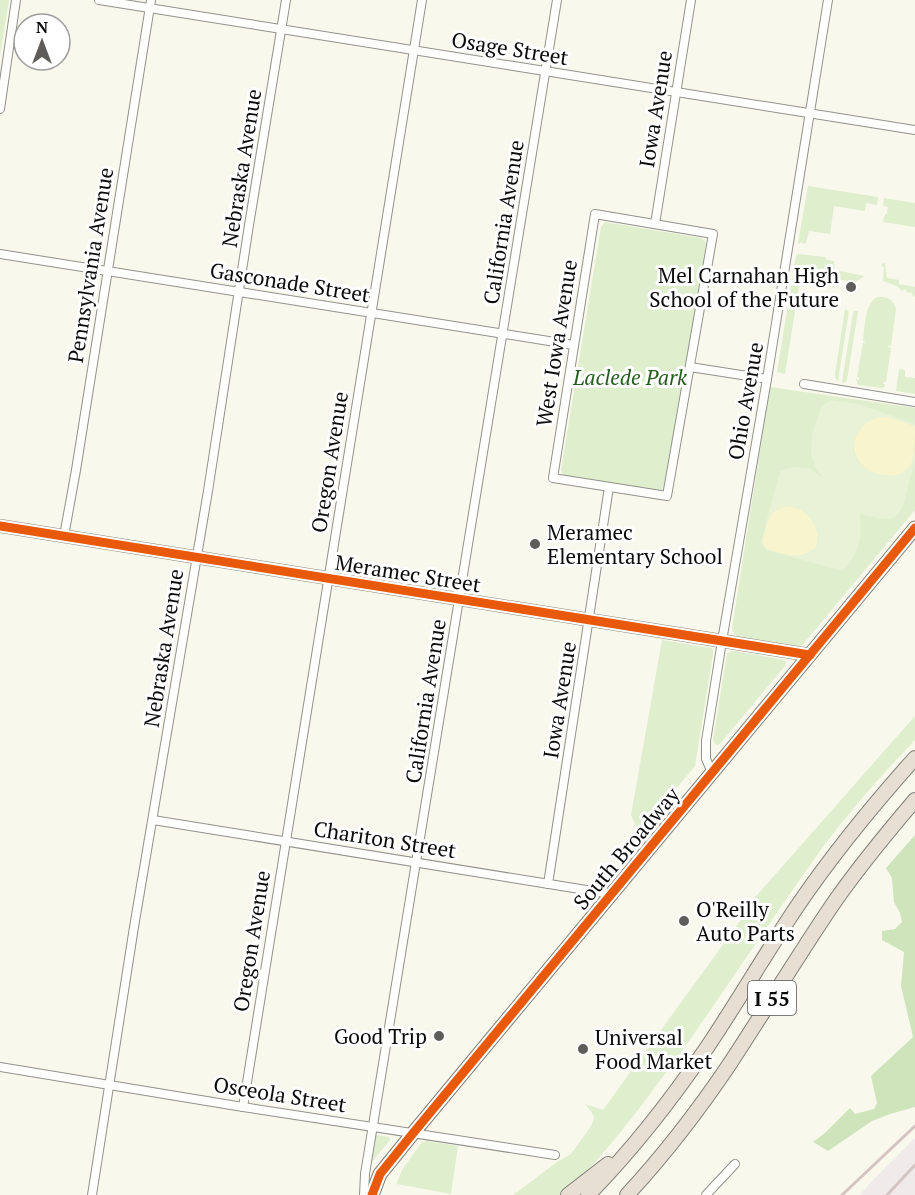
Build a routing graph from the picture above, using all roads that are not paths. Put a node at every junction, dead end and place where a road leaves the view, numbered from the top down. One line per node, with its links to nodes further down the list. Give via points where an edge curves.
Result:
1 (16, 0): 13 (street)
2 (99, 0): 8 (street, Osage Street)
3 (286, 0): 9 (street, Nebraska Avenue)
4 (422, 0): 10 (street, Oregon Avenue)
5 (557, 0): 11 (street, California Avenue)
6 (691, 0): 12 (street, Iowa Avenue)
7 (828, 0): 14 (street, Ohio Avenue)
8 (150, 4): 9 (street, Osage Street); 18 (street, Pennsylvania Avenue)
9 (281, 30): 10 (street, Osage Street); 19 (street, Nebraska Avenue)
10 (414, 50): 11 (street, Osage Street); 20 (street, Oregon Avenue)
11 (545, 72): 12 (street, Osage Street); 21 (street, California Avenue)
12 (677, 92): 14 (street, Osage Street); 16 (street, Iowa Avenue)
13 (0, 109)
14 (810, 114): 15 (street, Osage Street); 24 (street, Ohio Avenue)
15 (915, 130)
16 (655, 224): 22 (street, West Iowa Avenue, via 595,214); 23 (street, via 713,234)
17 (0, 254): 18 (street, Gasconade Street)
18 (107, 271): 19 (street, Gasconade Street); 30 (street, Pennsylvania Avenue)
19 (239, 292): 20 (street, Gasconade Street); 31 (street, Nebraska Avenue)
20 (371, 313): 21 (street, Gasconade Street); 32 (street, Oregon Avenue)
21 (503, 333): 22 (street, Gasconade Street); 33 (street, California Avenue)
22 (574, 345): 27 (street, West Iowa Avenue, via 553,478)
23 (690, 367): 24 (street); 27 (street, via 667,496)
24 (767, 379): 35 (street, Ohio Avenue)
25 (804, 384): 26 (street)
26 (915, 402)
27 (609, 487): 34 (street, Iowa Avenue)
28 (0, 526): 30 (street, Meramec Street)
29 (915, 528): 36 (main road, South Broadway)
30 (64, 536): 31 (street, Meramec Street)
31 (196, 557): 32 (street, Meramec Street); 40 (street, Nebraska Avenue)
32 (328, 578): 33 (street, Meramec Street); 41 (street, Oregon Avenue)
33 (460, 599): 34 (street, Meramec Street); 42 (street, California Avenue)
34 (590, 620): 35 (street, Meramec Street); 43 (street, Iowa Avenue)
35 (722, 641): 36 (street, Meramec Street); 38 (street, Ohio Avenue, via 705,747)
36 (810, 655): 38 (main road, South Broadway)
37 (915, 758): 50 (highway, I 55, via 824,868 709,1044)
38 (713, 771): 44 (main road, South Broadway)
39 (915, 800): 58 (highway, I 55, via 863,862 729,1065)
40 (153, 820): 41 (street, Chariton Street); 46 (street, Nebraska Avenue)
41 (286, 842): 42 (street, Chariton Street); 47 (street, Oregon Avenue)
42 (417, 863): 43 (street, Chariton Street); 48 (street, California Avenue)
43 (548, 884): 44 (street, Chariton Street)
44 (611, 894): 49 (main road, South Broadway)
45 (0, 1067): 46 (street, Osceola Street)
46 (109, 1085): 47 (street, Osceola Street); 53 (street, Nebraska Avenue)
47 (243, 1107): 48 (street, Osceola Street)
48 (373, 1126): 49 (street, Osceola Street); 54 (street, California Avenue)
49 (414, 1132): 51 (street, Osceola Street); 55 (main road, South Broadway, via 380,1174)
50 (634, 1144): 56 (highway); 57 (highway, I 55)
51 (555, 1155)
52 (735, 1164): 59 (street)
53 (92, 1195)
54 (364, 1195)
55 (372, 1195)
56 (568, 1195)
57 (588, 1195)
58 (629, 1195)
59 (706, 1195)

